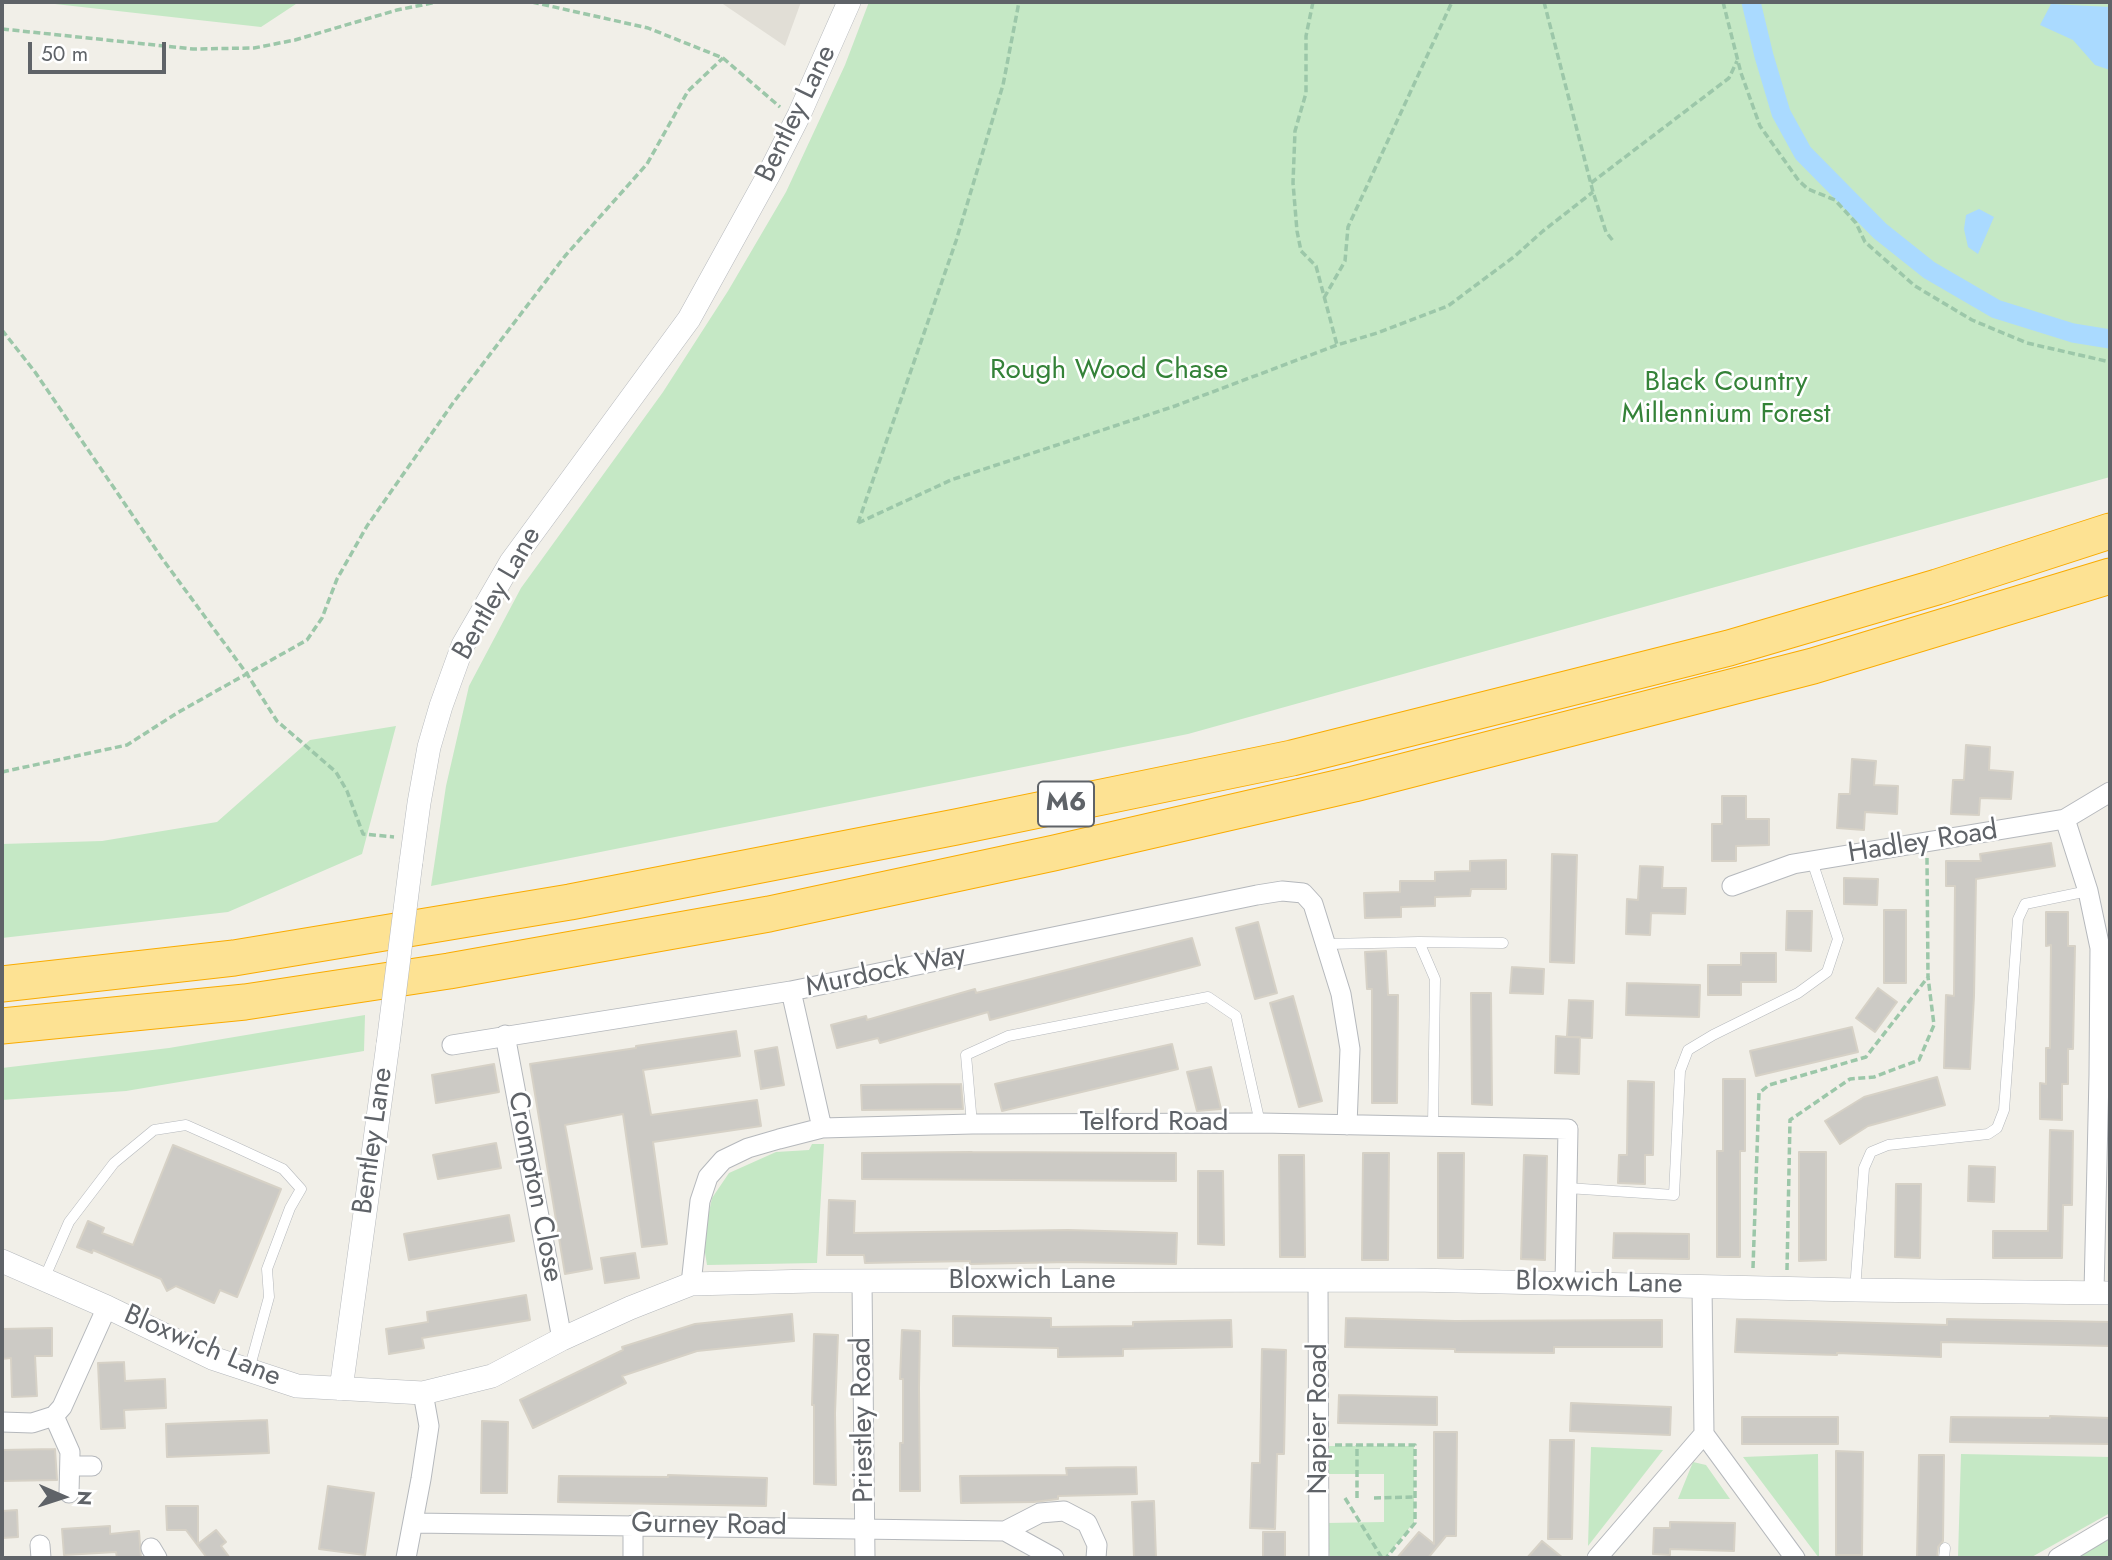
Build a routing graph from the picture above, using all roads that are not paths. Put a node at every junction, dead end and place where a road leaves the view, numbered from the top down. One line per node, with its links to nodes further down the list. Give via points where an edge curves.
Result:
1 (849, 2): 36 (street, Bentley Lane, bridge, via 796,121 689,318 511,562 463,645 440,705 412,850)
2 (2110, 531): 12 (highway, M6, via 1728,648 1292,758 570,902 234,958)
3 (2110, 576): 14 (highway, M6, via 1812,666 1354,784 1055,853 769,914 449,971 245,1002)
4 (2110, 792): 5 (street, Hadley Road)
5 (2065, 819): 6 (street, Hadley Road); 8 (street)
6 (1812, 861): 7 (street, Hadley Road); 23 (lane, via 1838,939 1827,972 1798,993 1688,1050 1680,1071 1674,1195)
7 (1732, 886)
8 (2088, 891): 17 (street, via 2100,948); 31 (lane, via 2025,904 2018,919 2004,1111 1997,1128 1988,1134 1888,1145 1871,1152 1864,1168)
9 (1419, 942): 10 (lane); 11 (lane); 21 (lane, via 1436,979)
10 (1503, 943)
11 (1326, 944): 13 (street, Murdock Way, via 1313,904 1303,893 1282,891); 20 (street, via 1350,1049)
12 (2, 984)
13 (790, 991): 15 (street, Murdock Way); 22 (street)
14 (2, 1026)
15 (505, 1035): 16 (street, Murdock Way); 34 (street, Crompton Close)
16 (452, 1045)
17 (2105, 1075): 32 (street)
18 (1260, 1123): 19 (street, Telford Road); 19 (lane, via 1236,1016 1208,997 1008,1036 966,1055); 20 (street, Telford Road)
19 (972, 1124): 22 (street, Telford Road)
20 (1347, 1125): 21 (street, Telford Road)
21 (1433, 1126): 23 (street, Telford Road, via 1568,1129)
22 (822, 1128): 29 (street, Telford Road, via 748,1148 723,1160 708,1177 700,1201)
23 (1567, 1188): 28 (street, Telford Road)
24 (2, 1261): 25 (street, Bloxwich Lane)
25 (44, 1280): 33 (street, Bloxwich Lane); 35 (lane, via 69,1222 114,1163 154,1130 186,1125 209,1135 283,1169 300,1189 267,1269 269,1297)
26 (1318, 1280): 27 (street, Bloxwich Lane); 28 (street, Bloxwich Lane); 54 (street, Napier Road)
27 (862, 1282): 29 (street, Bloxwich Lane); 47 (street, Priestley Road)
28 (1565, 1283): 30 (street, Bloxwich Lane)
29 (691, 1284): 34 (street, Bloxwich Lane)
30 (1702, 1287): 31 (street, Bloxwich Lane); 40 (street)
31 (1855, 1290): 32 (street, Bloxwich Lane)
32 (2102, 1292)
33 (107, 1307): 35 (street, Bloxwich Lane, via 212,1358); 38 (street)
34 (562, 1339): 37 (street, Bloxwich Lane, via 492,1376)
35 (249, 1370): 36 (street, Bloxwich Lane, via 297,1386)
36 (341, 1389): 37 (street, Bloxwich Lane)
37 (424, 1394): 44 (street, via 429,1426)
38 (54, 1416): 39 (street, via 32,1423); 41 (street, via 70,1452)
39 (2, 1422)
40 (1704, 1434): 55 (street); 56 (street)
41 (70, 1466): 42 (street); 43 (street)
42 (92, 1466)
43 (69, 1493)
44 (413, 1523): 45 (street, Gurney Road); 49 (street)
45 (634, 1525): 47 (street, Gurney Road); 50 (street)
46 (2110, 1527): 57 (street)
47 (866, 1528): 48 (street, Gurney Road); 51 (street, Priestley Road)
48 (1005, 1531): 52 (street, Gurney Road); 53 (street, Gurney Road, via 1040,1513 1064,1511 1087,1523 1097,1545)
49 (406, 1558)
50 (633, 1558)
51 (865, 1558)
52 (1054, 1558)
53 (1096, 1558)
54 (1319, 1558)
55 (1597, 1558)
56 (1795, 1558)
57 (2058, 1558)

